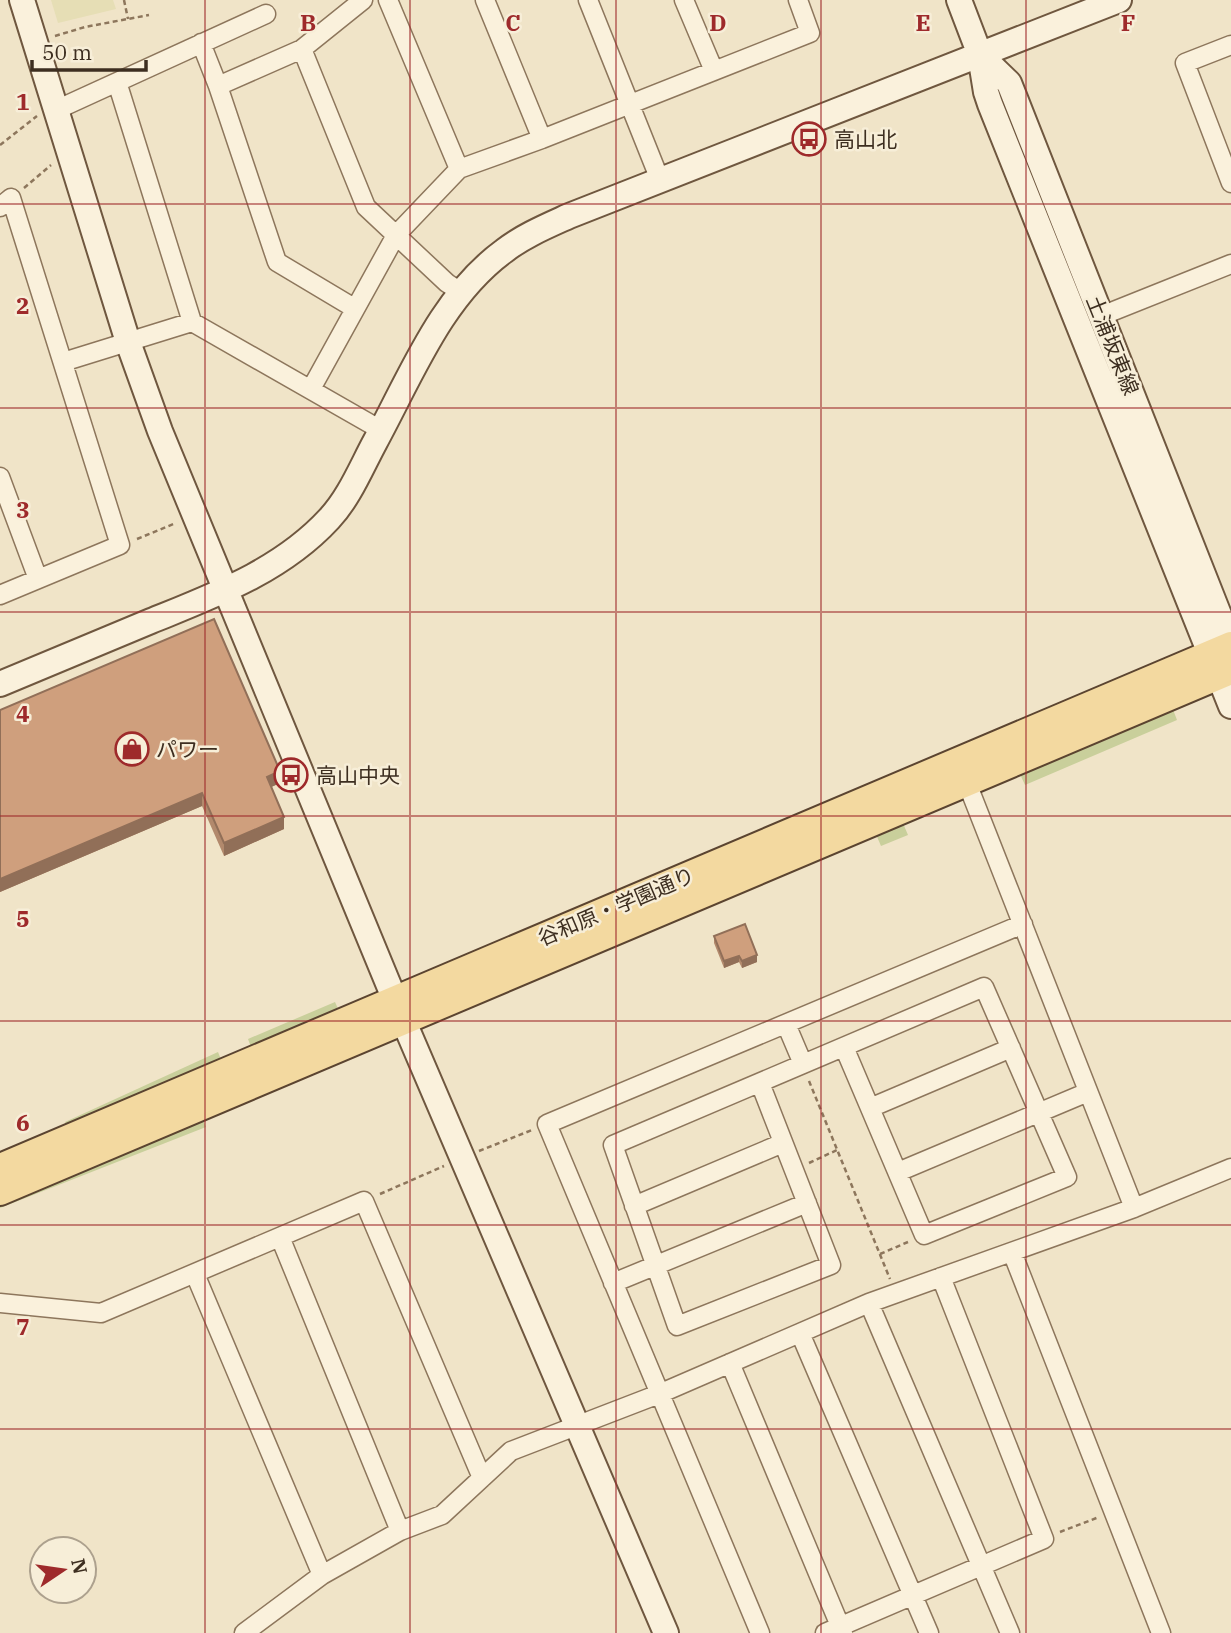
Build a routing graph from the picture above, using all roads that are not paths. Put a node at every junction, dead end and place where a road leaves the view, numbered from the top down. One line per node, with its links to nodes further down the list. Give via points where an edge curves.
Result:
1 (22, 0): 19 (street)
2 (363, 0): 13 (street)
3 (388, 0): 21 (street)
4 (485, 0): 20 (street)
5 (588, 0): 18 (street)
6 (684, 0): 15 (street)
7 (798, 0): 15 (street, via 810,33)
8 (959, 0): 14 (street, 土浦坂東線)
9 (1119, 0): 14 (street)
10 (266, 14): 11 (street)
11 (201, 43): 16 (street); 17 (street)
12 (1231, 45): 23 (street, via 1185,63)
13 (302, 49): 17 (street); 25 (street, via 366,207)
14 (980, 55): 22 (street); 29 (street, 土浦坂東線, via 1009,83); 39 (street, 土浦坂東線, via 990,104)
15 (714, 71): 18 (street)
16 (117, 82): 19 (street); 30 (street)
17 (218, 86): 28 (street, via 277,262)
18 (631, 104): 20 (street); 22 (street)
19 (55, 107): 31 (street)
20 (542, 139): 21 (street)
21 (459, 169): 25 (street)
22 (660, 180): 27 (street, via 534,232 480,270)
23 (1231, 183)
24 (5, 203): 32 (street)
25 (396, 235): 27 (street); 28 (street)
26 (1231, 264): 29 (street)
27 (461, 292): 34 (street)
28 (354, 308): 33 (street)
29 (1101, 316): 39 (street, 土浦坂東線)
30 (192, 322): 31 (street); 33 (street)
31 (128, 342): 32 (street); 37 (street)
32 (63, 362): 36 (street, via 121,545)
33 (311, 389): 34 (street)
34 (381, 430): 37 (street, via 331,517 292,553)
35 (0, 477): 36 (street)
36 (38, 579): 38 (street)
37 (226, 590): 40 (street); 44 (street)
38 (0, 595)
39 (1223, 661): 41 (street); 42 (main road, 谷和原・学園通り); 44 (main road, 谷和原・学園通り)
40 (0, 684)
41 (1231, 706)
42 (967, 783): 43 (street); 44 (main road, 谷和原・学園通り)
43 (1023, 924): 45 (street); 50 (street)
44 (400, 1011): 54 (main road, 谷和原・学園通り); 57 (main road, 谷和原・学園通り); 72 (street)
45 (786, 1024): 48 (street); 66 (street, via 547,1124)
46 (845, 1047): 47 (street, via 984,987); 48 (street); 51 (street)
47 (1011, 1048): 51 (street); 52 (street)
48 (803, 1065): 49 (street)
49 (760, 1083): 53 (street); 59 (street, via 612,1145)
50 (1088, 1092): 52 (street); 60 (street)
51 (870, 1108): 56 (street)
52 (1039, 1114): 56 (street); 56 (street, via 1067,1177 924,1235)
53 (783, 1143): 58 (street); 59 (street)
54 (0, 1167)
55 (1231, 1168): 60 (street)
56 (898, 1172)
57 (0, 1192)
58 (807, 1203): 63 (street); 63 (street, via 831,1265 677,1326)
59 (634, 1206): 63 (street)
60 (1134, 1208): 62 (street)
61 (280, 1237): 64 (street); 73 (street, via 364,1201); 74 (street)
62 (1012, 1252): 65 (street); 84 (street)
63 (656, 1266): 66 (street)
64 (195, 1274): 67 (street, via 101,1313); 76 (street)
65 (941, 1277): 68 (street); 75 (street, via 1044,1539)
66 (613, 1283): 71 (street)
67 (0, 1303)
68 (869, 1303): 69 (street); 75 (street)
69 (800, 1333): 70 (street); 77 (street)
70 (730, 1363): 71 (street); 78 (street)
71 (659, 1394): 72 (street); 81 (street)
72 (578, 1426): 73 (street, via 512,1451); 80 (street)
73 (482, 1478): 74 (street, via 442,1515)
74 (400, 1531): 76 (street)
75 (981, 1566): 77 (street); 83 (street)
76 (322, 1575): 79 (street)
77 (912, 1595): 78 (street); 82 (street)
78 (836, 1631)
79 (244, 1633)
80 (666, 1633)
81 (760, 1633)
82 (929, 1633)
83 (1010, 1633)
84 (1161, 1633)

